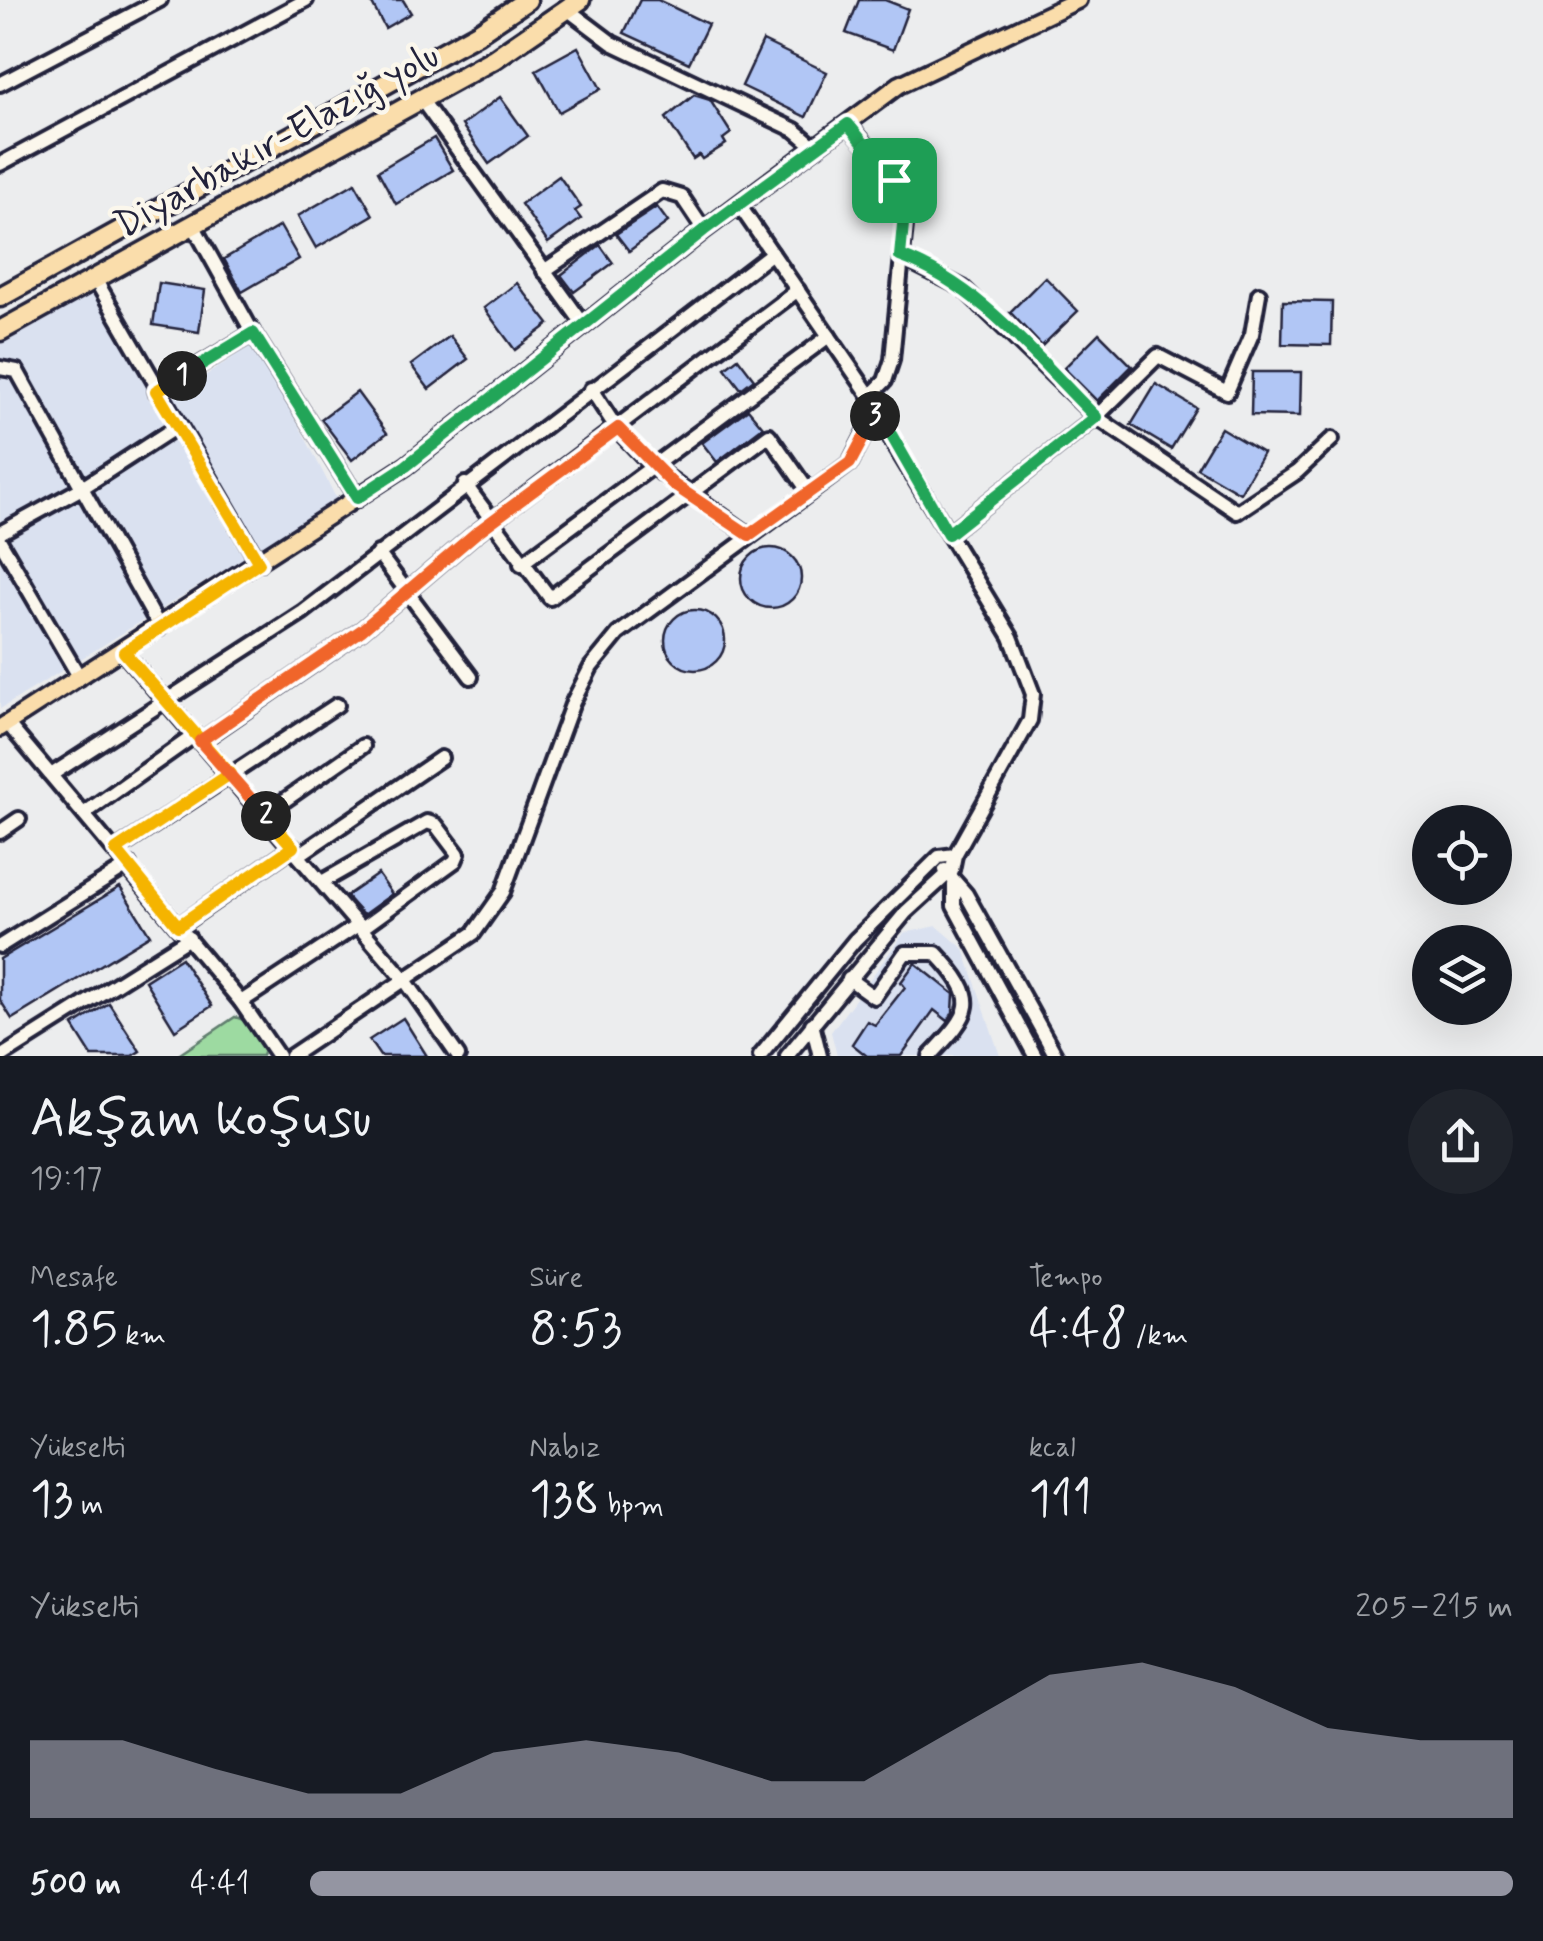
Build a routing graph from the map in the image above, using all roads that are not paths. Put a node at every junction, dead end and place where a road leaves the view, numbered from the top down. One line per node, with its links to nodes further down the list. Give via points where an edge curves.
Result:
1 (160, 0): 6 (street)
2 (306, 0): 10 (street)
3 (527, 0): 20 (highway, Diyarbakır-Elazığ yolu)
4 (1078, 0): 8 (main road, via 900,86)
5 (574, 4): 7 (highway, Diyarbakır-Elazığ yolu); 9 (street, via 612,43 795,130)
6 (0, 84)
7 (420, 99): 12 (highway, Diyarbakır-Elazığ yolu); 16 (street)
8 (848, 124): 9 (main road); 15 (street, via 900,192)
9 (816, 148): 11 (main road)
10 (0, 164)
11 (740, 205): 13 (main road); 14 (street)
12 (193, 225): 17 (highway, Diyarbakır-Elazığ yolu); 23 (street)
13 (704, 230): 16 (street, via 682,197 656,193); 21 (main road)
14 (772, 253): 18 (street); 26 (street)
15 (900, 256): 28 (street, via 892,360); 30 (street, via 975,298)
16 (544, 271): 21 (street)
17 (95, 279): 22 (highway, Diyarbakır-Elazığ yolu); 27 (street)
18 (798, 290): 24 (street); 32 (street)
19 (1259, 294): 30 (street, via 1252,334 1228,392 1158,356)
20 (0, 297)
21 (584, 325): 39 (main road)
22 (0, 332)
23 (253, 333): 27 (street); 39 (street)
24 (829, 336): 28 (street); 34 (street)
25 (0, 368): 36 (street, via 17,372)
26 (591, 389): 32 (street); 35 (street)
27 (156, 391): 31 (street)
28 (870, 396): 29 (street)
29 (877, 410): 37 (street, via 850,463); 42 (street)
30 (1096, 417): 33 (street, via 1237,512 1298,472); 42 (street)
31 (176, 426): 36 (street); 46 (street)
32 (618, 428): 34 (street); 40 (street)
33 (1332, 439)
34 (652, 466): 38 (street); 47 (street)
35 (465, 484): 40 (street); 45 (street)
36 (82, 488): 41 (street); 49 (street)
37 (809, 492): 38 (street, via 769,434); 43 (street)
38 (691, 497): 43 (street); 47 (street, via 550,598)
39 (357, 498): 46 (main road)
40 (492, 522): 47 (street); 48 (street)
41 (0, 532)
42 (948, 534): 67 (street, via 1011,638 1033,694 1030,720)
43 (749, 535): 77 (street, via 618,634 591,667 503,892 474,934)
44 (0, 541): 51 (street)
45 (378, 554): 48 (street); 53 (street, via 272,634)
46 (259, 563): 49 (main road)
47 (522, 564)
48 (408, 590): 52 (street); 56 (street, via 362,630)
49 (160, 628): 50 (main road)
50 (124, 652): 51 (main road); 53 (street)
51 (80, 678): 55 (main road)
52 (471, 678)
53 (165, 702): 56 (street); 59 (street)
54 (337, 705): 60 (street)
55 (4, 726): 59 (street)
56 (198, 738): 60 (street); 61 (street)
57 (363, 746): 62 (street)
58 (441, 758): 66 (street)
59 (51, 774): 61 (street)
60 (230, 774): 62 (street); 65 (street)
61 (85, 812): 65 (street)
62 (265, 814): 66 (street)
63 (19, 819): 64 (street)
64 (0, 832)
65 (116, 850): 69 (street)
66 (296, 851): 71 (street); 72 (street)
67 (955, 854): 68 (street); 70 (street)
68 (939, 857): 70 (street); 84 (street, via 855,940)
69 (128, 865): 72 (street); 75 (street)
70 (950, 880): 76 (street, via 906,912); 88 (street, via 954,906); 89 (street, via 966,894)
71 (322, 882): 73 (street); 73 (street, via 427,822 436,825 458,854 455,861)
72 (178, 926): 74 (street)
73 (359, 926): 77 (street); 78 (street)
74 (189, 938): 78 (street); 81 (street)
75 (0, 946)
76 (849, 979): 79 (street); 87 (street, via 874,997 906,953 936,953 968,1003 965,1019)
77 (404, 980): 80 (street); 83 (street)
78 (241, 1002): 82 (street)
79 (812, 1024): 85 (street); 86 (street)
80 (298, 1054)
81 (2, 1056)
82 (278, 1056)
83 (458, 1056)
84 (760, 1056)
85 (786, 1056)
86 (820, 1056)
87 (930, 1056)
88 (1035, 1056)
89 (1056, 1056)

